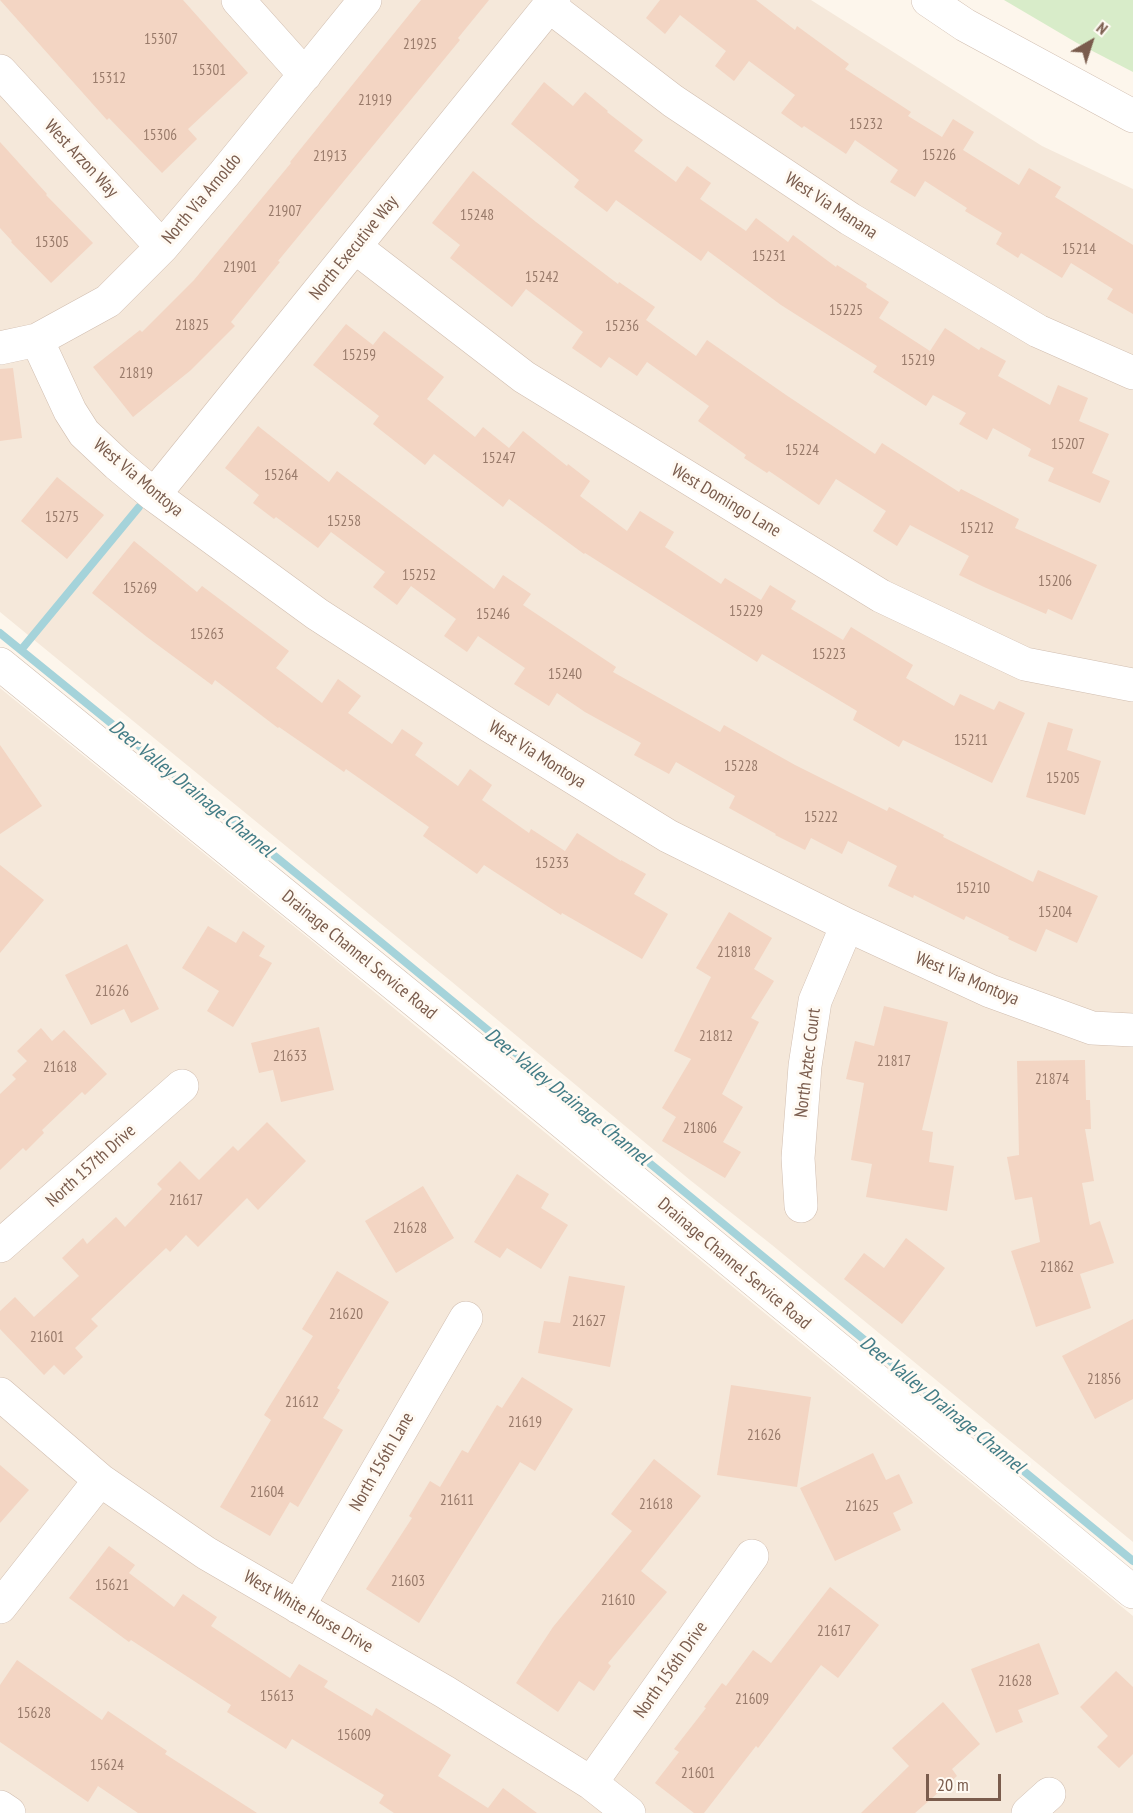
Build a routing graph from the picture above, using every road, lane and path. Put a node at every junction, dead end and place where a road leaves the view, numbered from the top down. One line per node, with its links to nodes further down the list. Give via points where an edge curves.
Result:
1 (238, 0): 6 (street)
2 (365, 0): 6 (street, North Via Arnoldo)
3 (928, 0): 7 (street, via 965,25)
4 (551, 3): 9 (street, North Executive Way); 12 (street, West Via Manana, via 673,101 850,219 1038,331)
5 (0, 71): 8 (street, West Arzon Way)
6 (305, 75): 8 (street, North Via Arnoldo)
7 (1133, 116)
8 (162, 247): 10 (street, North Via Arnoldo, via 108,301)
9 (355, 247): 13 (street, North Executive Way); 15 (street, West Domingo Lane, via 524,377 881,596 1025,664)
10 (37, 340): 11 (street, North Via Arnoldo); 13 (street, West Via Montoya, via 84,433)
11 (0, 348)
12 (1133, 374)
13 (154, 495): 16 (street, West Via Montoya, via 317,614 490,726 668,836)
14 (0, 664): 27 (street, Drainage Channel Service Road)
15 (1133, 685)
16 (847, 926): 18 (street, West Via Montoya, via 1000,995 1092,1028); 21 (street, North Aztec Court, via 815,1001 798,1158)
17 (1133, 1024): 18 (street)
18 (1132, 1030): 19 (street)
19 (1133, 1039)
20 (182, 1086): 22 (street, North 157th Drive)
21 (801, 1206)
22 (0, 1246)
23 (466, 1318): 29 (street, North 156th Lane)
24 (0, 1394): 25 (street, West White Horse Drive)
25 (100, 1480): 28 (street); 29 (street, West White Horse Drive, via 206,1553)
26 (752, 1556): 30 (street, North 156th Drive)
27 (1133, 1592)
28 (0, 1607)
29 (298, 1607): 30 (street, West White Horse Drive)
30 (591, 1783): 33 (street, West White Horse Drive)
31 (0, 1807): 32 (street)
32 (9, 1813)
33 (628, 1813)

